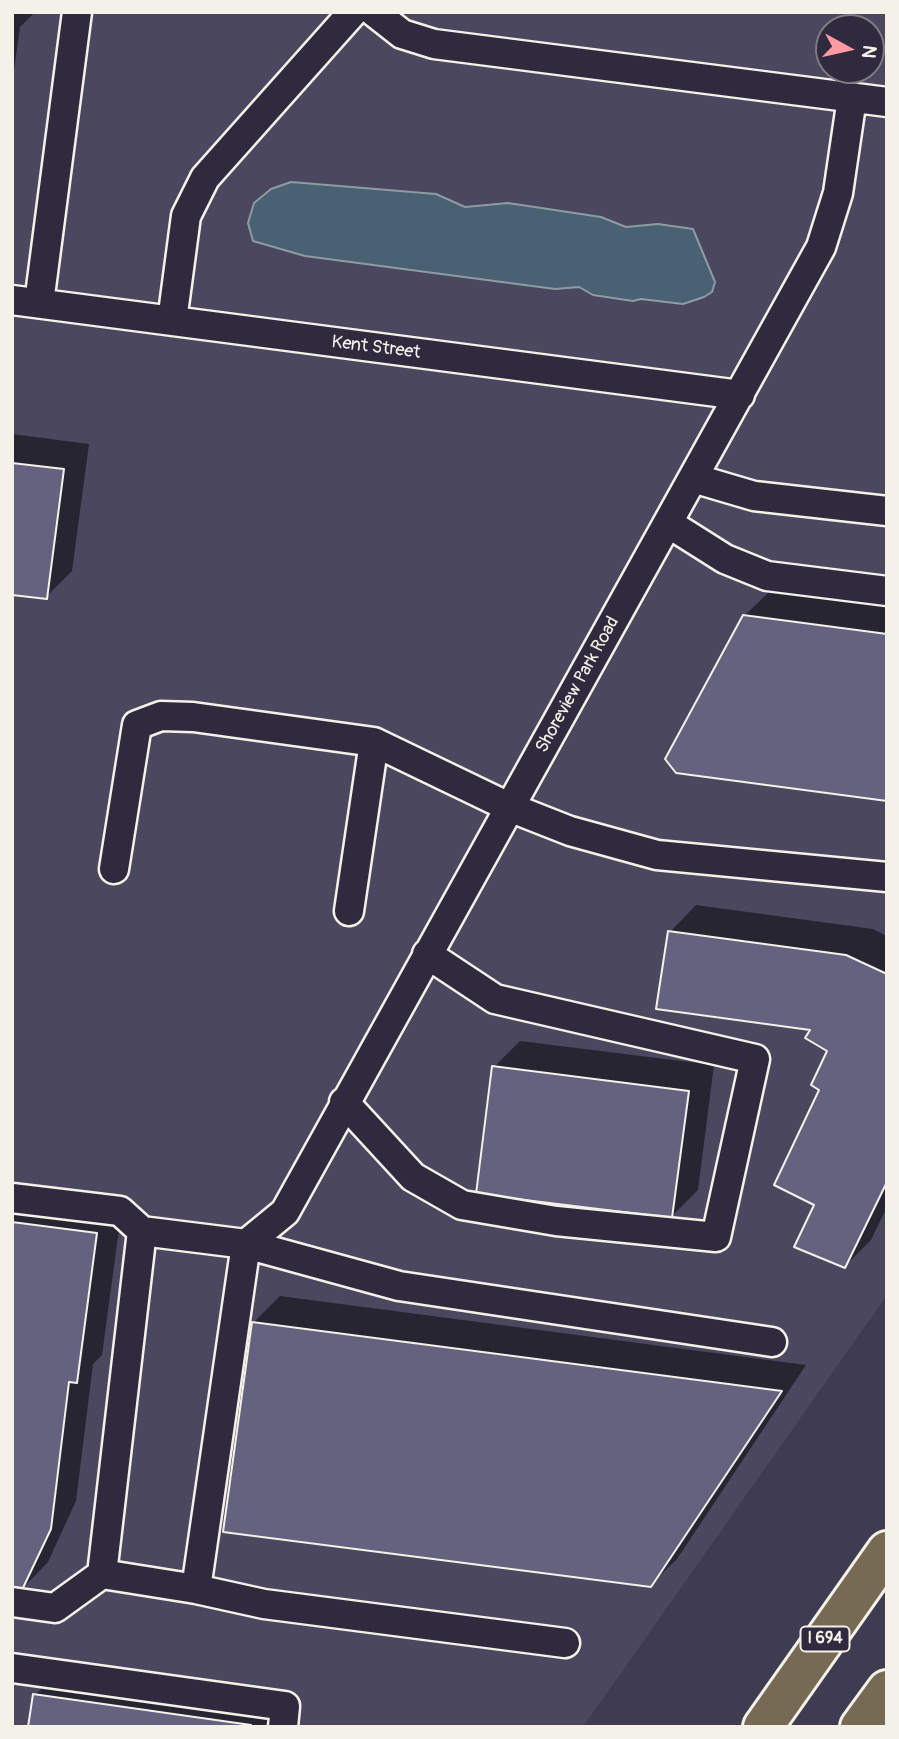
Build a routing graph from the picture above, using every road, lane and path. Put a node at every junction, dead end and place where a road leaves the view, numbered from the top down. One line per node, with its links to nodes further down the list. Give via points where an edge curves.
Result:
1 (77, 12): 6 (street)
2 (353, 12): 7 (street, via 205,178 186,216)
3 (374, 12): 4 (street, via 402,34 434,44)
4 (852, 98): 5 (street); 8 (street, Shoreview Park Road, via 838,193 821,247)
5 (887, 102)
6 (25, 302): 7 (street, Kent Street)
7 (172, 321): 8 (street, Kent Street)
8 (740, 395): 9 (street, Shoreview Park Road)
9 (694, 478): 10 (street, via 754,496); 11 (street, Shoreview Park Road)
10 (887, 511)
11 (668, 523): 12 (street, via 725,559 767,576); 14 (street, Shoreview Park Road)
12 (887, 591)
13 (374, 742): 14 (street); 15 (street, via 193,717 161,716 137,725); 17 (street)
14 (509, 807): 16 (street, via 570,831 657,855); 18 (street, Shoreview Park Road)
15 (114, 869)
16 (887, 877)
17 (349, 911)
18 (427, 954): 19 (street, Shoreview Park Road); 19 (street, via 495,999 755,1059 716,1237 556,1221 462,1205 413,1177)
19 (344, 1102): 22 (street, Shoreview Park Road, via 285,1212)
20 (12, 1198): 21 (street, via 120,1211)
21 (142, 1231): 22 (street); 25 (street)
22 (246, 1244): 23 (street, via 399,1286); 26 (street)
23 (772, 1342)
24 (887, 1551): 32 (highway, I 694)
25 (102, 1574): 26 (street); 27 (street, via 55,1608)
26 (196, 1589): 28 (street, via 264,1604)
27 (12, 1602)
28 (565, 1643)
29 (12, 1668): 31 (street, via 285,1706)
30 (887, 1690): 33 (highway)
31 (282, 1727)
32 (763, 1727)
33 (860, 1727)

